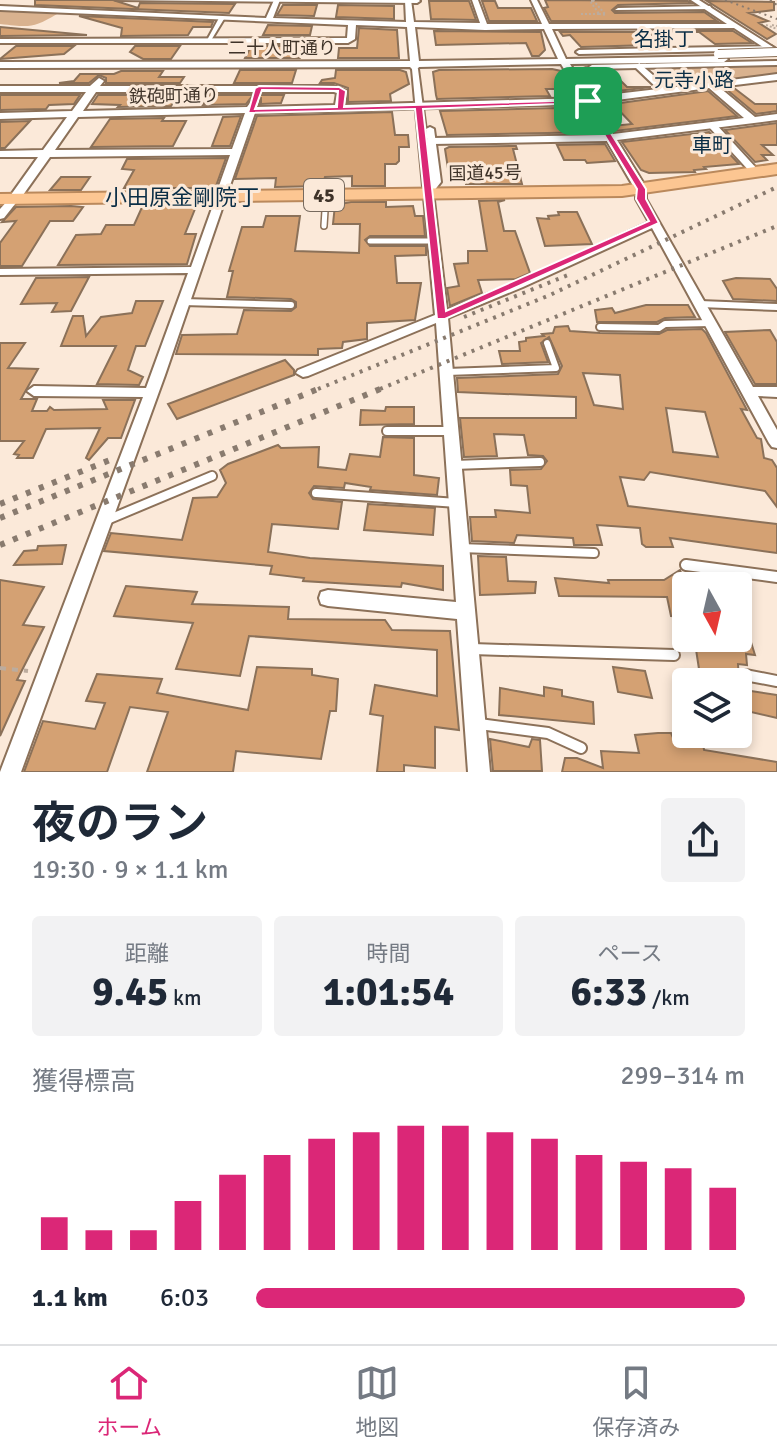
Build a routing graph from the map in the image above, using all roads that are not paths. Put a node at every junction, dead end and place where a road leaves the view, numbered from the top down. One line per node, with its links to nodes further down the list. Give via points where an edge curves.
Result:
1 (119, 0): 2 (street)
2 (160, 0): 3 (street); 15 (street)
3 (277, 0): 4 (street); 17 (street)
4 (333, 0): 5 (street)
5 (408, 0): 6 (street); 20 (street)
6 (417, 0): 21 (street)
7 (475, 0): 22 (street)
8 (534, 0): 24 (street)
9 (697, 0): 12 (street)
10 (611, 1): 14 (street)
11 (0, 8): 15 (street)
12 (710, 8): 14 (street); 19 (street)
13 (602, 13): 14 (street)
14 (620, 13)
15 (149, 16): 16 (street); 26 (street)
16 (221, 19): 17 (street); 27 (street)
17 (268, 21): 18 (street)
18 (352, 25): 20 (street); 28 (street, via 348,41)
19 (737, 26): 23 (street); 31 (street)
20 (410, 27): 21 (street); 36 (street)
21 (421, 27): 22 (street); 36 (street)
22 (485, 28): 24 (street)
23 (639, 28): 24 (street); 29 (street)
24 (549, 29): 32 (street)
25 (0, 41): 26 (street)
26 (129, 41): 27 (street); 34 (street)
27 (208, 41): 28 (street)
28 (275, 41): 35 (street)
29 (665, 50): 30 (street); 31 (street)
30 (579, 52)
31 (775, 54): 32 (street, 二十人町通り, bridge); 37 (street)
32 (563, 60): 36 (street, 二十人町通り); 45 (street)
33 (0, 62): 34 (street, 二十人町通り)
34 (113, 62): 35 (street, 二十人町通り); 41 (street)
35 (268, 62): 36 (street, 二十人町通り); 42 (street)
36 (419, 64): 46 (street)
37 (639, 66): 38 (street); 44 (street)
38 (592, 67)
39 (777, 77): 40 (street)
40 (712, 86): 44 (street); 52 (street)
41 (94, 88): 42 (street); 43 (street); 49 (street)
42 (259, 88): 47 (street, via 339,89); 48 (street)
43 (0, 89)
44 (667, 92): 45 (street)
45 (588, 101): 46 (street, 鉄砲町通り); 54 (street)
46 (424, 107): 47 (street, 鉄砲町通り); 55 (street); 62 (street)
47 (340, 109): 48 (street, 鉄砲町通り)
48 (251, 111): 49 (street, 鉄砲町通り); 56 (street)
49 (74, 114): 50 (street, 鉄砲町通り); 57 (street)
50 (0, 116)
51 (777, 117): 52 (street)
52 (753, 120): 53 (street)
53 (712, 125): 54 (street); 60 (street)
54 (610, 138): 55 (street); 61 (street)
55 (432, 141): 62 (street, via 436,182)
56 (236, 152): 57 (street); 64 (street)
57 (47, 153): 58 (street); 65 (street)
58 (0, 154)
59 (777, 169): 60 (highway, 国道45号 / 45)
60 (755, 172): 61 (highway, 国道45号 / 45)
61 (641, 189): 62 (highway, 国道45号 / 45); 67 (street)
62 (427, 194): 63 (highway, 国道45号 / 45); 70 (street)
63 (326, 195): 64 (highway, 国道45号 / 45); 68 (lane)
64 (221, 197): 65 (highway, 国道45号 / 45); 71 (street)
65 (7, 199): 66 (street)
66 (0, 216)
67 (655, 223): 74 (street); 77 (street)
68 (324, 226)
69 (370, 241): 70 (lane)
70 (432, 241): 77 (street)
71 (194, 270): 72 (street); 73 (street)
72 (0, 272)
73 (183, 302): 75 (lane); 86 (street)
74 (700, 304): 76 (lane); 78 (street)
75 (291, 305)
76 (777, 307)
77 (441, 317): 81 (street); 82 (street)
78 (710, 323): 79 (lane); 84 (street)
79 (600, 327)
80 (547, 343): 81 (lane, via 556,368)
81 (447, 372): 88 (street)
82 (303, 373)
83 (34, 391): 86 (street)
84 (749, 391): 85 (street); 89 (street)
85 (777, 392)
86 (151, 393): 95 (street)
87 (387, 431): 88 (lane)
88 (451, 431): 91 (street)
89 (777, 443)
90 (540, 462): 91 (lane)
91 (454, 465): 94 (street)
92 (212, 476): 95 (lane)
93 (316, 493): 94 (lane)
94 (457, 503): 96 (street)
95 (103, 522): 108 (street)
96 (460, 548): 97 (lane); 101 (street)
97 (594, 553)
98 (686, 565): 99 (lane)
99 (777, 577)
100 (328, 598): 101 (street)
101 (465, 611): 102 (street)
102 (468, 649): 103 (lane); 106 (street)
103 (674, 655)
104 (752, 676): 105 (lane)
105 (777, 681)
106 (475, 724): 107 (lane, via 548,733); 109 (street)
107 (581, 748)
108 (10, 772)
109 (479, 772)

